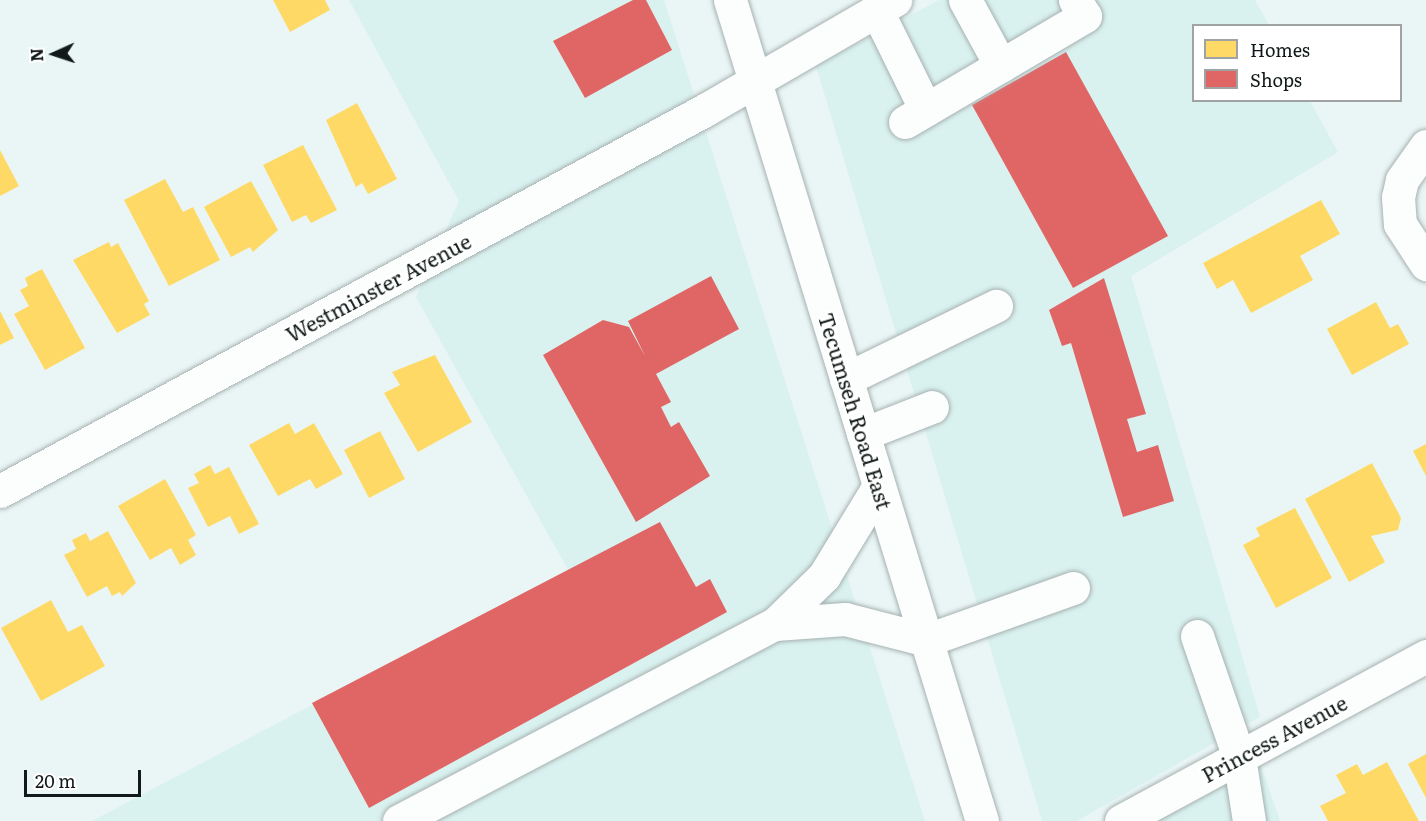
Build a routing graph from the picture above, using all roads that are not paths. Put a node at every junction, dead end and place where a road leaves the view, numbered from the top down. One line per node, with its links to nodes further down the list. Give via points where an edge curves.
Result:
1 (730, 0): 6 (street, Tecumseh Road East)
2 (965, 0): 5 (street)
3 (1075, 0): 5 (street, via 1086,16)
4 (886, 5): 5 (street, via 916,116); 6 (street, Westminster Avenue)
5 (1000, 66)
6 (755, 83): 10 (street, Tecumseh Road East); 14 (street, Westminster Avenue)
7 (1426, 146): 8 (street, via 1402,180 1398,197 1400,224)
8 (1426, 264)
9 (996, 306): 10 (street)
10 (846, 379): 12 (street, Tecumseh Road East)
11 (932, 407): 12 (street)
12 (863, 434): 13 (street, Tecumseh Road East)
13 (879, 486): 16 (street, via 824,576); 18 (street, Tecumseh Road East)
14 (0, 491)
15 (1073, 588): 18 (street)
16 (775, 624): 18 (street, via 844,619); 21 (street)
17 (1197, 636): 20 (street)
18 (927, 640): 22 (street, Tecumseh Road East)
19 (1426, 656): 20 (street, Princess Avenue)
20 (1239, 757): 23 (street, Princess Avenue); 24 (street)
21 (399, 821)
22 (982, 821)
23 (1121, 821)
24 (1249, 821)

